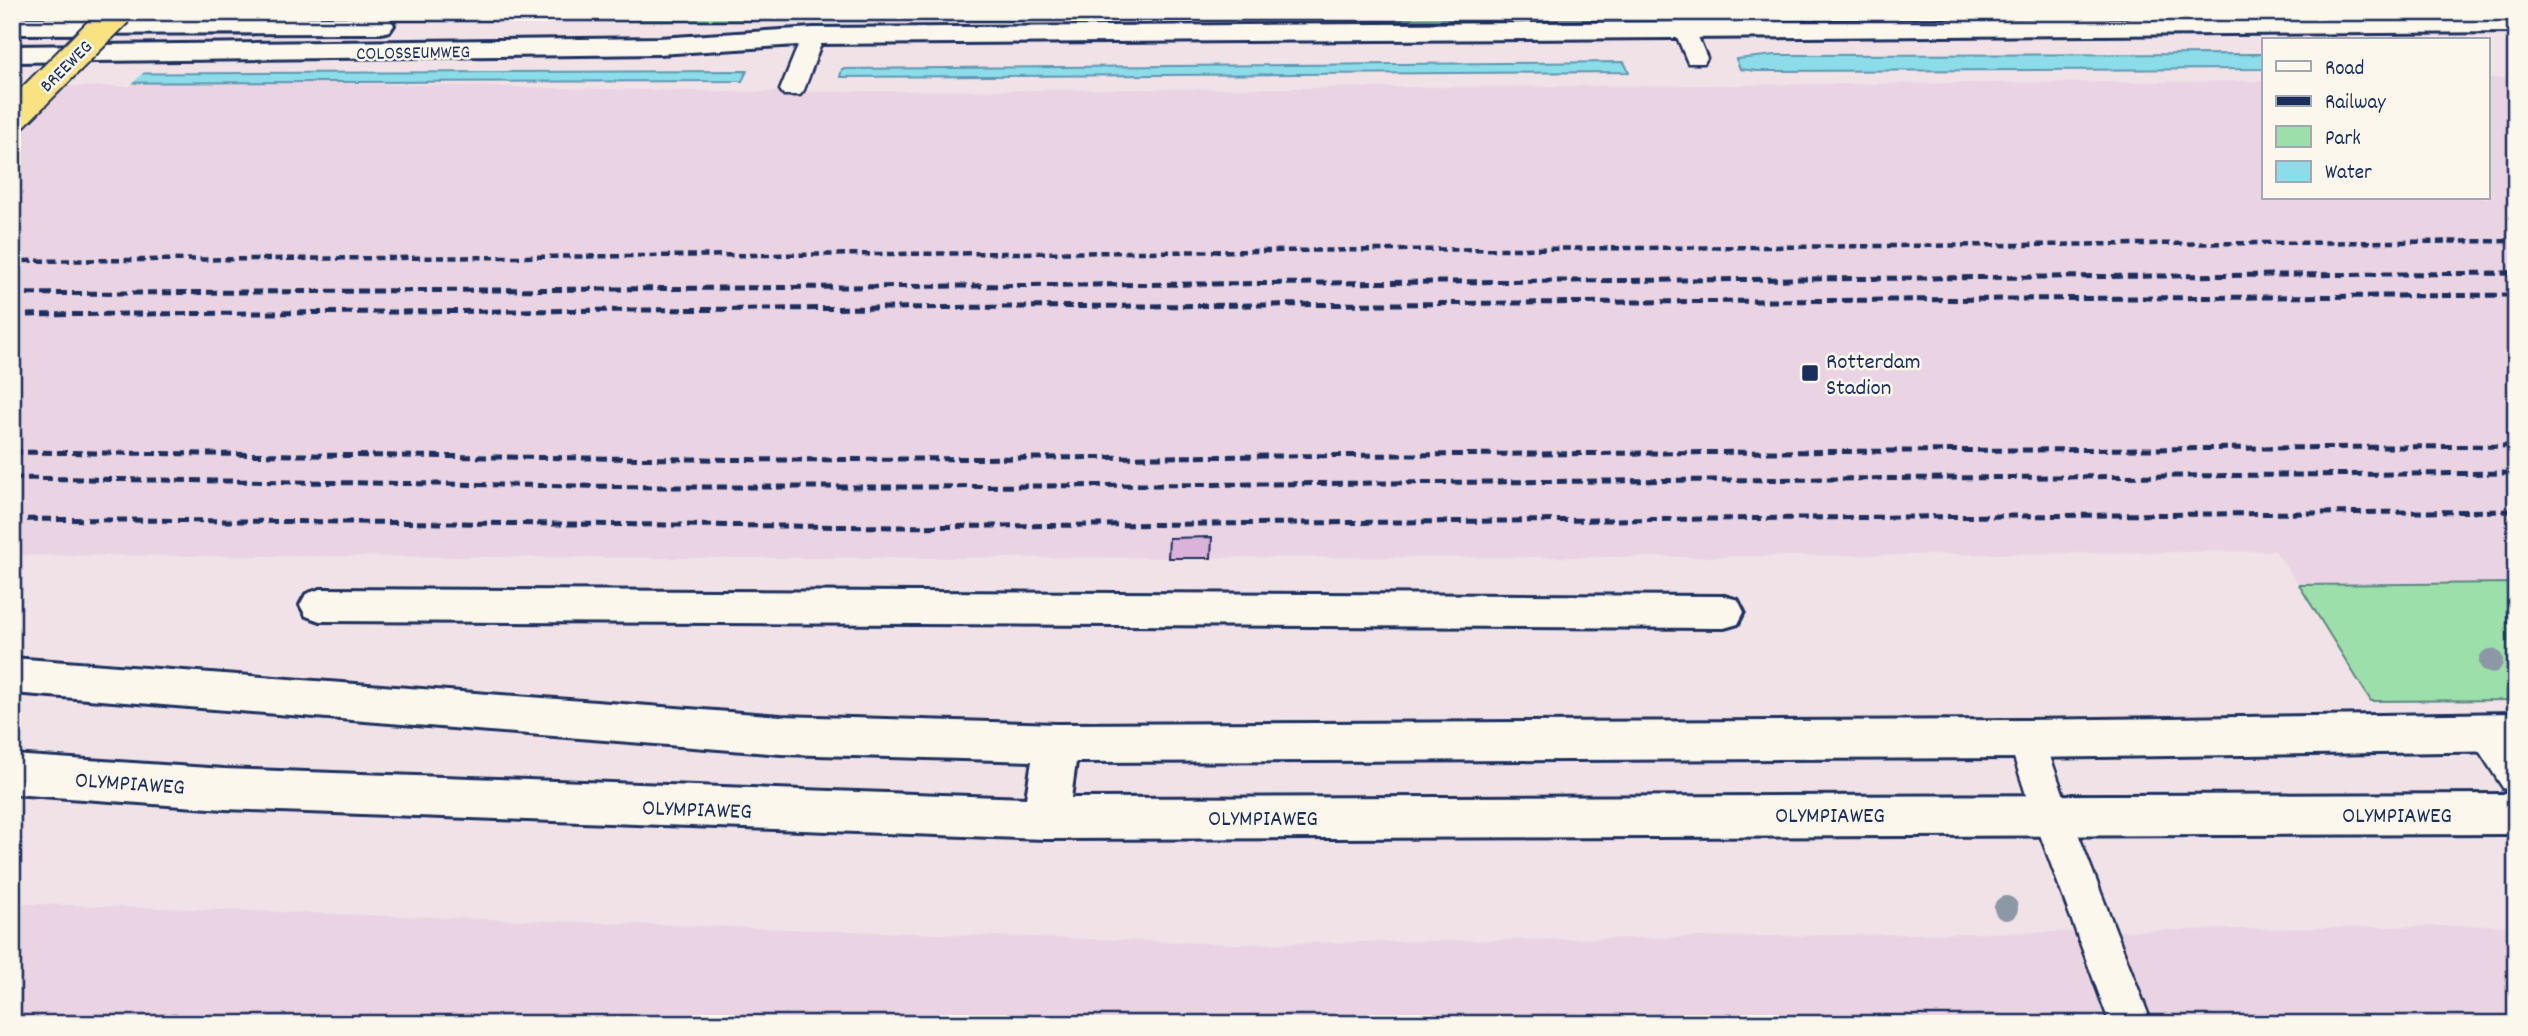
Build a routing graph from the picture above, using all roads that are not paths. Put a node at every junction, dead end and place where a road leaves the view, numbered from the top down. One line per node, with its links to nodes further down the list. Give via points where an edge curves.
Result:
1 (118, 12): 9 (main road, BREEWEG, bridge)
2 (2516, 24): 4 (main road, COLOSSEUMWEG)
3 (12, 26): 5 (main road, COLOSSEUMWEG, via 552,26 748,29)
4 (1685, 30): 5 (main road, COLOSSEUMWEG); 7 (lane)
5 (813, 36): 6 (main road, COLOSSEUMWEG, via 646,47); 8 (lane)
6 (12, 54)
7 (1696, 58)
8 (792, 90)
9 (12, 118)
10 (320, 605): 11 (main road)
11 (1724, 612)
12 (12, 675): 15 (main road, via 781,735)
13 (2500, 732): 14 (main road); 17 (lane)
14 (2026, 739): 15 (main road); 18 (lane)
15 (1057, 743): 20 (main road)
16 (12, 774): 20 (main road, OLYMPIAWEG, via 223,789)
17 (2516, 777)
18 (2051, 813): 19 (main road, OLYMPIAWEG); 20 (main road, OLYMPIAWEG); 21 (lane)
19 (2516, 814)
20 (1045, 819)
21 (2131, 1024)

